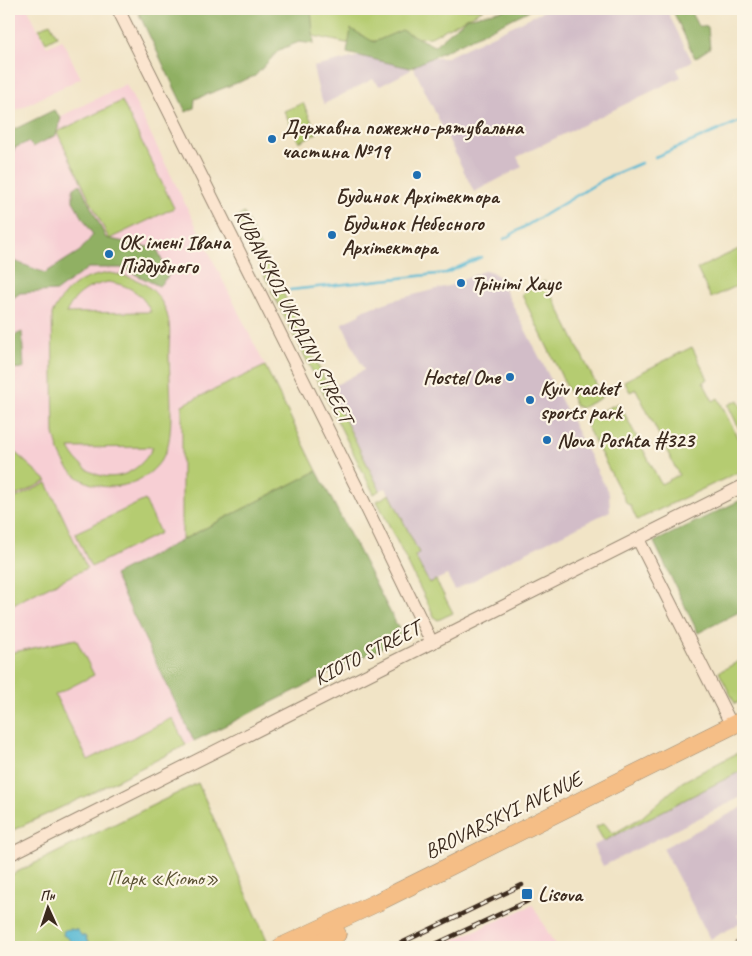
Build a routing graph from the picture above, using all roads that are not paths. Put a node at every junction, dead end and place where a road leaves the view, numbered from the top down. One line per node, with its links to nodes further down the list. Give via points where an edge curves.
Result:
1 (118, 9): 4 (street, KUBANSKOI UKRAINY STREET)
2 (743, 486): 3 (street, KIOTO STREET)
3 (638, 539): 4 (street, KIOTO STREET); 5 (street)
4 (432, 643): 6 (street, KIOTO STREET)
5 (739, 727): 8 (highway, BROVARSKYI AVENUE); 9 (highway, BROVARSKYI AVENUE)
6 (9, 855)
7 (743, 945): 10 (street)
8 (281, 947)
9 (310, 947)
10 (739, 947)

